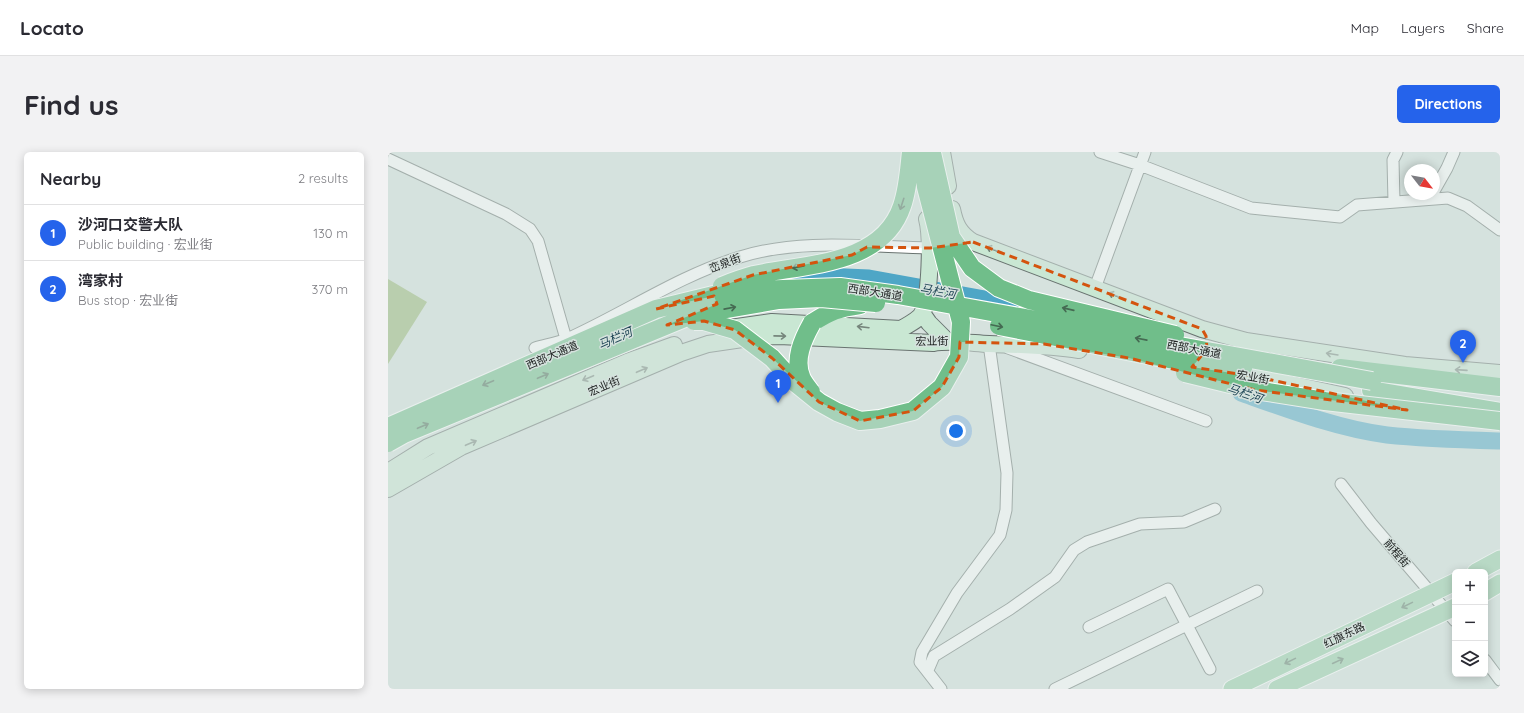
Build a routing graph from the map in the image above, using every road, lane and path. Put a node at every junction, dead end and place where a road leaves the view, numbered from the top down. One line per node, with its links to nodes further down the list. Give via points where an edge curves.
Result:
1 (910, 152): 17 (main road, via 928,224); 20 (highway, one-way to 20, bridge, via 908,183 902,206 895,222 877,241 852,255 753,275)
2 (922, 152): 34 (highway, bridge, via 926,187 961,322 959,357 942,388 913,411 860,421)
3 (931, 152): 29 (highway, one-way to 3, bridge, via 1162,331 1029,300 999,288 972,268 951,237)
4 (942, 152): 16 (main road, via 955,224 963,236)
5 (1100, 152): 10 (street)
6 (1145, 152): 10 (street)
7 (1396, 152): 14 (street, via 1393,160)
8 (1454, 152): 11 (street)
9 (388, 159): 24 (street, via 506,214 530,229 538,241)
10 (1140, 165): 14 (street, via 1251,208 1340,217 1357,205); 18 (street)
11 (1440, 180)
12 (1440, 197): 15 (street, via 1467,206)
13 (1405, 200): 14 (street)
14 (1394, 202)
15 (1500, 230)
16 (973, 242): 17 (main road); 18 (main road, one-way to 16)
17 (930, 255): 21 (main road); 24 (street, 峦泉街, via 825,246 776,247 739,257 667,286)
18 (1095, 288): 23 (main road, one-way to 18)
19 (885, 304): 22 (highway, 西部大通道, one-way to 19, bridge, via 692,315 779,300 821,298); 26 (highway, 西部大通道, one-way to 26, bridge); 34 (highway, bridge, via 839,308 812,323 799,354 799,366 802,378)
20 (656, 308): 29 (highway, 西部大通道, one-way to 20, bridge, via 898,295 840,287 726,292); 39 (highway, 西部大通道, one-way to 39, bridge)
21 (922, 313): 25 (main road); 42 (main road, 宏业街, one-way to 42, via 902,329 772,322 718,330 627,362 428,447)
22 (667, 325): 34 (highway, bridge, via 704,321 735,330 772,358 793,381); 41 (highway, 西部大通道, one-way to 22, bridge, via 404,434)
23 (1202, 329): 30 (main road, via 1206,336 1207,349 1197,361); 32 (main road, one-way to 23, via 1404,365 1246,341)
24 (566, 339): 28 (street, 峦泉街)
25 (948, 341): 27 (main road, 宏业街); 44 (main road, 宏业街, one-way to 25, via 461,447 681,353 708,344 733,339 779,336 933,343)
26 (1080, 342): 36 (highway, 西部大通道, bridge, via 1199,365 1270,372); 38 (highway, bridge, via 1149,364 1255,390 1325,401)
27 (1002, 344): 30 (main road, 宏业街, via 1044,344); 37 (street, via 1009,349); 58 (street, via 1006,510 1000,535 957,593 922,652 920,662)
28 (535, 348)
29 (1254, 361): 31 (highway, 西部大通道, bridge)
30 (1184, 366): 40 (main road, 宏业街, via 1258,377 1454,422)
31 (1297, 368): 33 (highway, bridge, via 1344,368); 35 (highway, 西部大通道, bridge)
32 (1500, 373)
33 (1500, 387)
34 (819, 402)
35 (1500, 404)
36 (1500, 412)
37 (1206, 421)
38 (1500, 421)
39 (388, 427)
40 (1500, 427)
41 (388, 443)
42 (388, 472)
43 (1340, 484): 52 (street, 前程街)
44 (388, 489)
45 (1215, 509): 58 (street, via 1184,522 1140,524 1086,542 1074,550 1055,577 1010,609 934,656)
46 (1500, 559): 47 (main road)
47 (1482, 569)
48 (1452, 583): 52 (main road, 红旗东路)
49 (1500, 583): 50 (main road)
50 (1488, 590)
51 (1257, 591): 54 (street)
52 (1432, 593): 53 (street, 前程街); 62 (main road, 红旗东路, one-way to 62)
53 (1452, 613): 63 (main road, 红旗东路, one-way to 53)
54 (1186, 624): 55 (street, via 1168,589); 57 (street); 61 (street)
55 (1089, 627)
56 (1488, 664): 59 (street)
57 (1210, 669)
58 (928, 670): 60 (street)
59 (1500, 680)
60 (941, 689)
61 (1055, 689)
62 (1232, 689)
63 (1277, 689)

